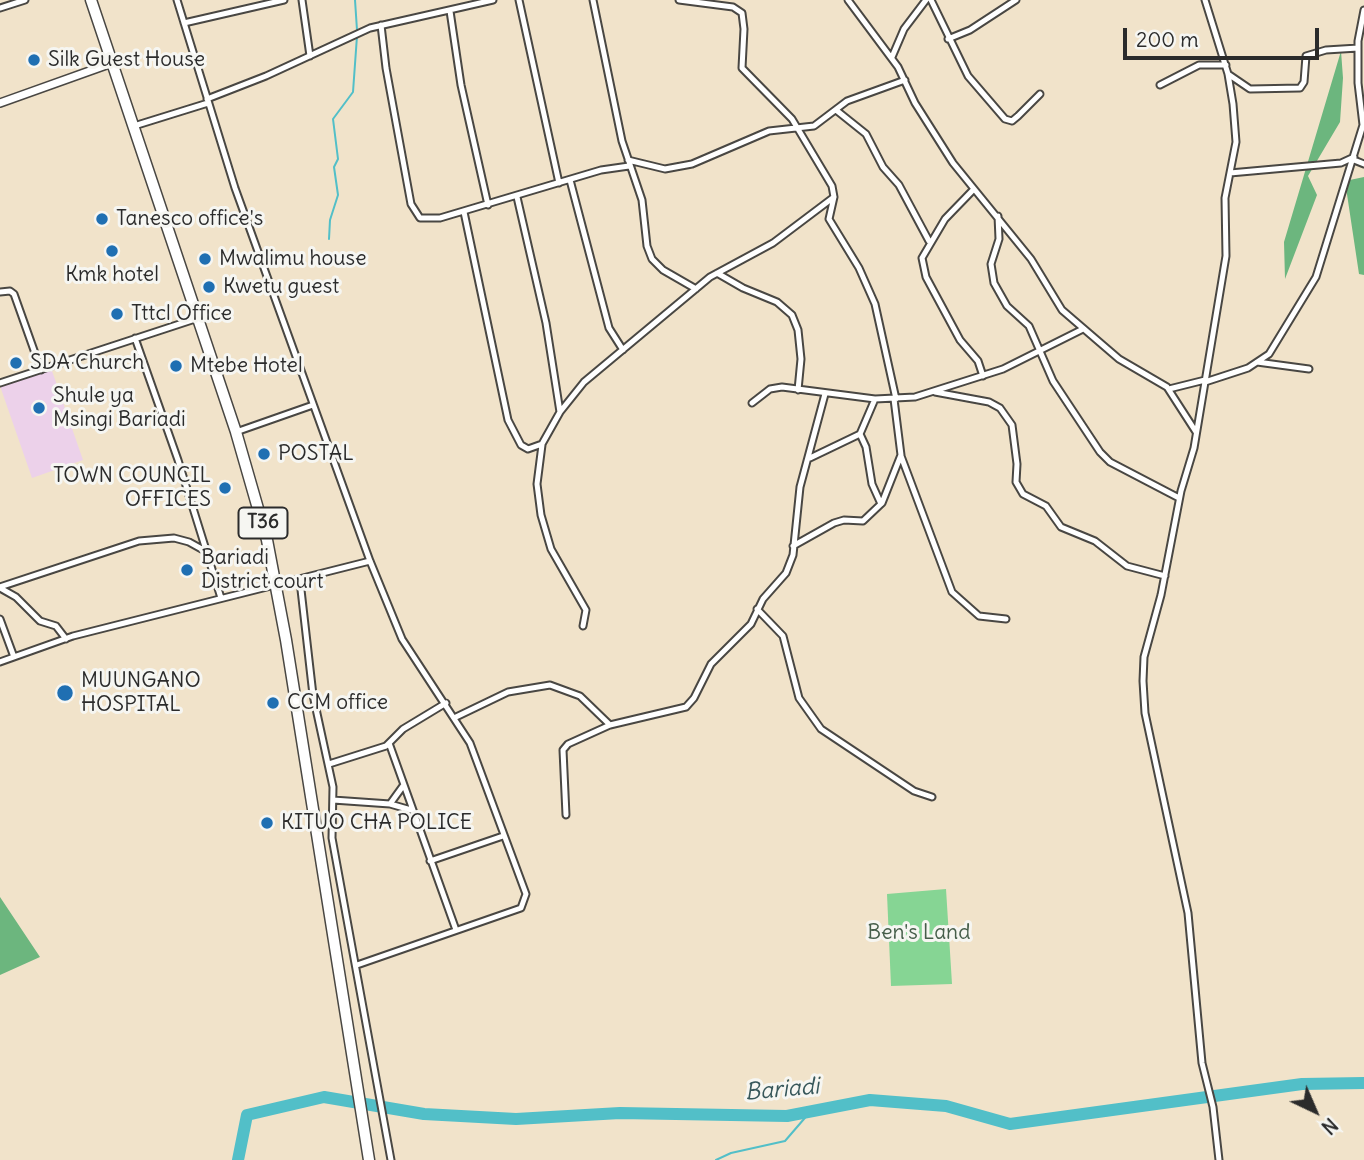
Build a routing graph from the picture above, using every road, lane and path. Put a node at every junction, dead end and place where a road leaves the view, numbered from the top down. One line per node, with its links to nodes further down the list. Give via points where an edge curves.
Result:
1 (24, 0): 15 (street)
2 (90, 0): 24 (highway, T36)
3 (177, 0): 18 (street)
4 (284, 0): 18 (street)
5 (302, 0): 22 (street)
6 (493, 0): 17 (street)
7 (519, 0): 40 (street)
8 (593, 0): 36 (street, via 612,103)
9 (679, 0): 34 (street, via 733,7 741,13 742,68 783,107)
10 (848, 0): 23 (street)
11 (926, 0): 23 (street, via 904,29)
12 (931, 0): 20 (street)
13 (1016, 0): 20 (street, via 970,30)
14 (1205, 0): 25 (street)
15 (0, 8)
16 (1364, 10): 21 (street)
17 (450, 11): 19 (street); 44 (street)
18 (184, 23): 30 (street)
19 (381, 25): 22 (street); 45 (street, via 413,209 426,220)
20 (948, 38): 29 (street, via 968,76 1005,119 1012,121)
21 (1358, 48): 26 (street, via 1307,56 1300,88 1250,89); 35 (street, via 1358,94 1364,117)
22 (310, 56): 30 (street)
23 (892, 57): 27 (street)
24 (112, 63): 31 (street); 33 (highway, T36)
25 (1226, 65): 26 (street); 28 (street, via 1203,64)
26 (1228, 74): 38 (street, via 1236,142)
27 (905, 80): 32 (street, via 858,96); 41 (street, via 946,152)
28 (1160, 85)
29 (1040, 94)
30 (207, 101): 33 (street); 69 (street)
31 (0, 103)
32 (836, 110): 34 (street, via 814,126); 47 (street, via 873,143)
33 (132, 127): 51 (highway, T36)
34 (799, 130): 36 (street, via 769,131 676,168); 43 (street)
35 (1354, 159): 37 (street); 38 (street); 56 (street, via 1313,283 1269,354)
36 (629, 163): 39 (street); 49 (street, via 642,200 652,260 674,279)
37 (1364, 164)
38 (1230, 173): 60 (street, via 1223,282)
39 (570, 180): 40 (street); 54 (street, via 608,328)
40 (559, 183): 42 (street)
41 (974, 189): 46 (street); 47 (street)
42 (517, 197): 44 (street); 70 (street)
43 (834, 197): 48 (street, via 773,243); 67 (street, via 829,219 875,304)
44 (488, 205): 45 (street)
45 (464, 212): 74 (street, via 508,420 524,448)
46 (998, 216): 52 (street, via 1062,310); 55 (street, via 1000,230 991,275 1007,306 1028,326)
47 (929, 241): 59 (street, via 922,258 926,277)
48 (717, 273): 49 (street); 63 (street, via 776,302 792,315 801,359)
49 (696, 289): 54 (street)
50 (0, 292): 58 (street, via 14,294)
51 (198, 318): 53 (street); 71 (highway, T36)
52 (1083, 329): 55 (street); 62 (street, via 1119,359)
53 (135, 338): 58 (street); 80 (street)
54 (623, 350): 70 (street, via 584,382)
55 (1038, 352): 59 (street); 77 (street, via 1100,452)
56 (1257, 362): 57 (street); 60 (street)
57 (1309, 369)
58 (41, 370): 61 (street)
59 (983, 376): 64 (street)
60 (1205, 381): 62 (street); 72 (street)
61 (0, 383)
62 (1169, 389): 72 (street)
63 (798, 390): 65 (street); 68 (street, via 770,389)
64 (934, 391): 67 (street); 82 (street, via 1000,408 1012,425 1016,482 1023,494 1046,506 1061,527 1095,541 1127,566)
65 (825, 394): 66 (street); 76 (street)
66 (875, 399): 67 (street); 73 (street)
67 (895, 399): 75 (street)
68 (752, 403)
69 (313, 405): 71 (street); 81 (street)
70 (561, 412): 74 (street)
71 (236, 432): 84 (highway, T36, via 255,492)
72 (1196, 432): 77 (street)
73 (860, 434): 76 (street); 78 (street)
74 (542, 444): 90 (street, via 537,484 541,514 551,549 586,610)
75 (901, 455): 78 (street); 89 (street, via 952,592 986,620)
76 (810, 457): 79 (street, via 800,487)
77 (1179, 498): 82 (street)
78 (881, 504): 79 (street, via 863,521 844,520)
79 (793, 546): 87 (street, via 786,573)
80 (208, 552): 85 (street, via 174,538 139,541); 86 (street)
81 (370, 561): 83 (street); 94 (street, via 402,639)
82 (1165, 576): 111 (street, via 1144,657 1145,713 1185,895 1202,1063)
83 (300, 581): 84 (street); 98 (street, via 313,695)
84 (275, 586): 86 (street); 109 (highway, T36)
85 (0, 587): 91 (street, via 40,621 56,626)
86 (221, 597): 91 (street)
87 (757, 609): 96 (street, via 747,629 711,664 686,707); 100 (street, via 783,636 799,698 821,729 914,791)
88 (0, 619): 92 (street)
89 (1006, 619)
90 (583, 626)
91 (66, 639): 92 (street)
92 (14, 657): 93 (street)
93 (0, 662)
94 (446, 703): 95 (street); 97 (street)
95 (456, 717): 96 (street, via 508,692 550,685 580,696); 105 (street, via 483,775)
96 (610, 725): 104 (street, via 577,738 563,750)
97 (389, 744): 98 (street); 99 (street)
98 (329, 764): 101 (street)
99 (403, 786): 102 (street); 103 (street)
100 (932, 797)
101 (333, 800): 102 (street); 108 (street, via 331,828)
102 (390, 804): 103 (street)
103 (411, 810): 106 (street)
104 (566, 815)
105 (503, 836): 106 (street); 107 (street, via 526,894 524,905)
106 (430, 861): 107 (street)
107 (456, 930): 108 (street)
108 (357, 965): 110 (street)
109 (369, 1160)
110 (391, 1160)
111 (1219, 1160)

